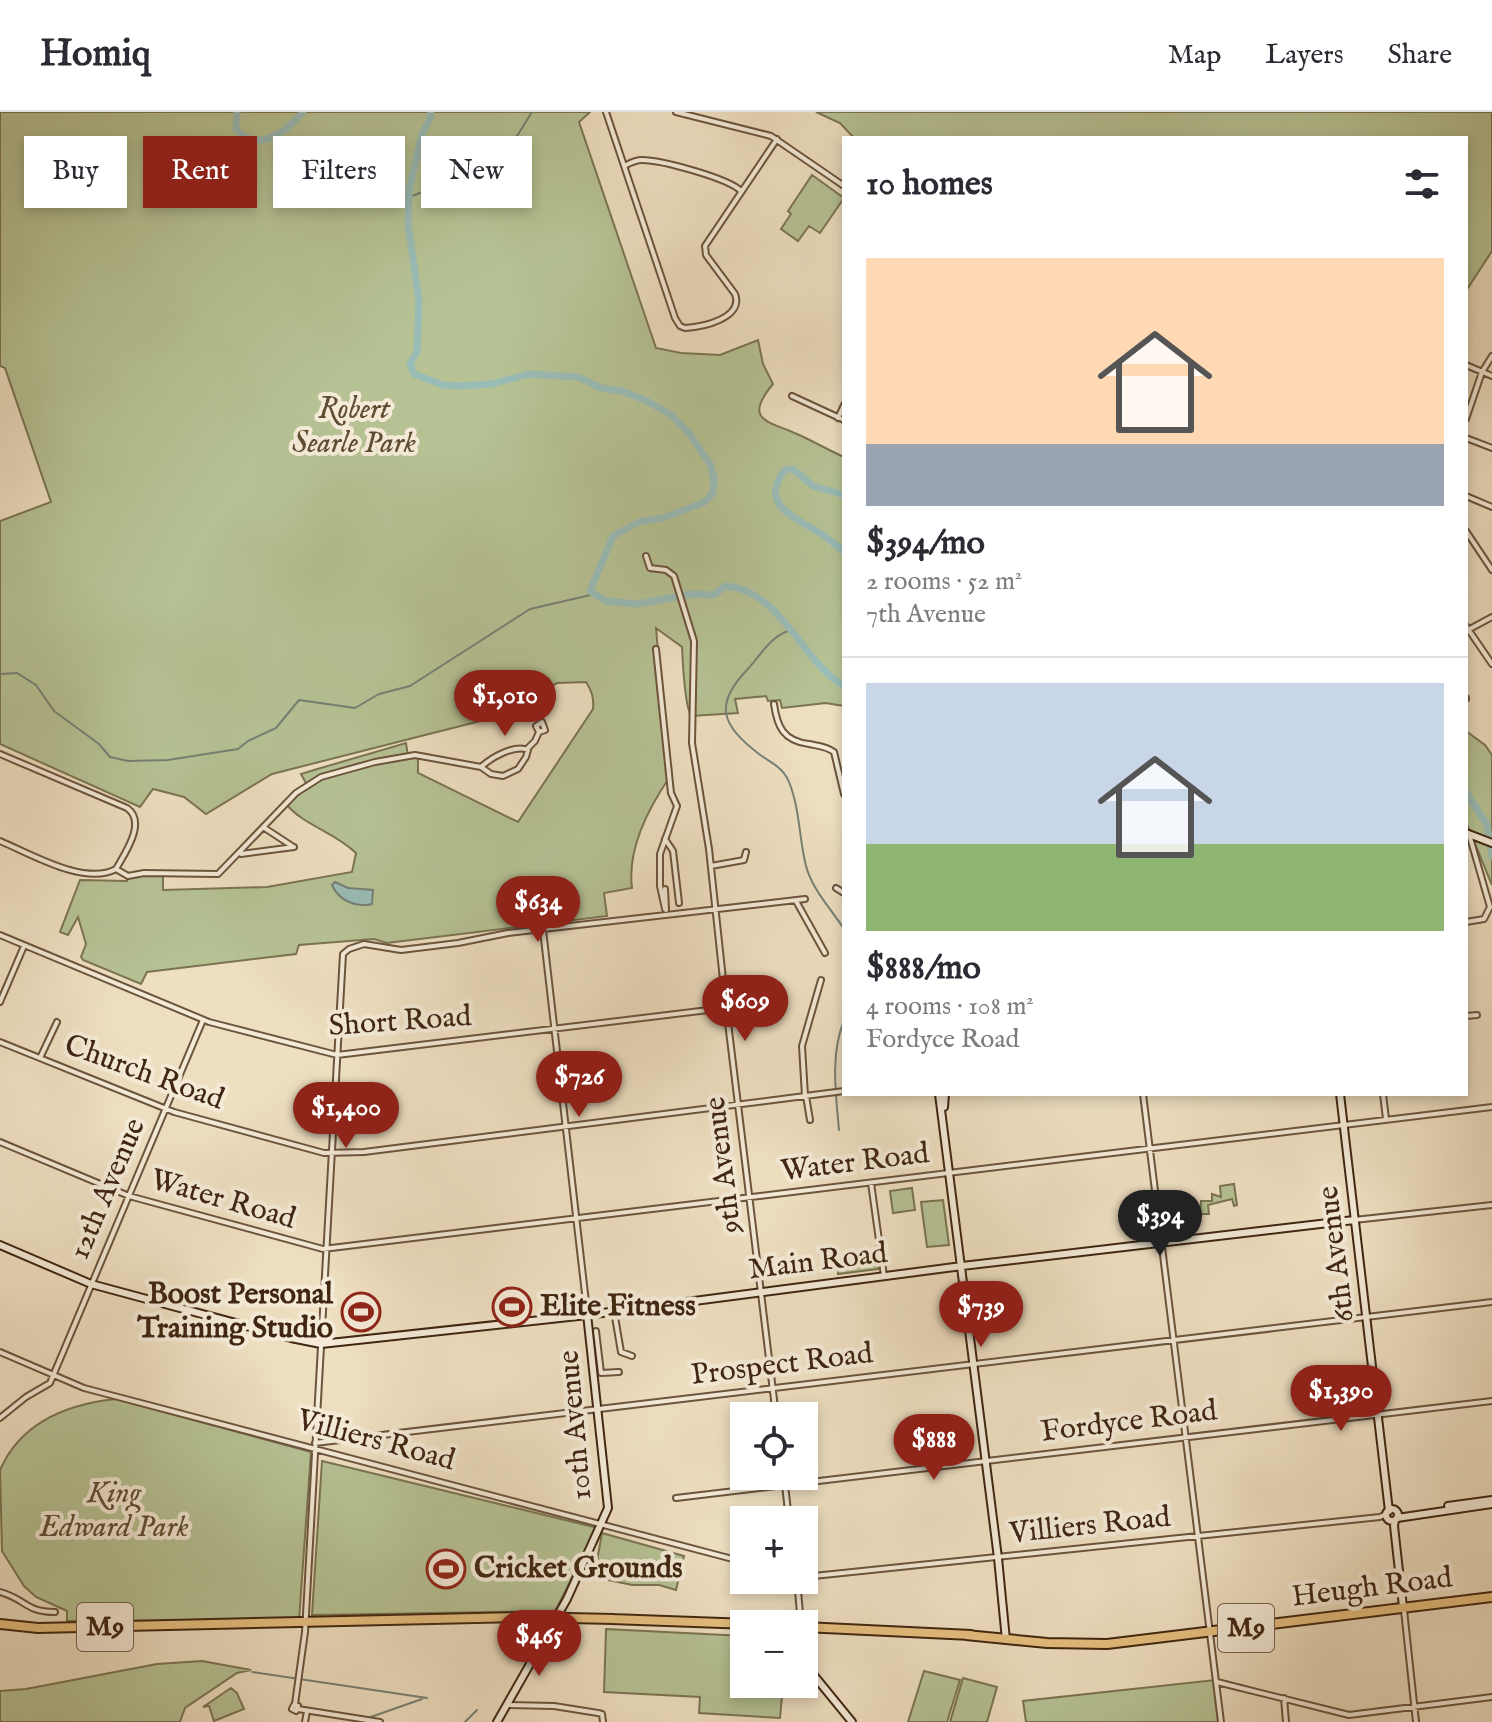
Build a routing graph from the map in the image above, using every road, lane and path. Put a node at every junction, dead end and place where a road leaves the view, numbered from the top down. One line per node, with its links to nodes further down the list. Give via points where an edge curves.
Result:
1 (606, 112): 4 (street)
2 (676, 112): 3 (street)
3 (777, 139): 5 (street); 6 (street)
4 (624, 166): 6 (street, via 639,160 662,164 724,180); 6 (street, via 675,318 685,328 736,308 737,298 705,249)
5 (842, 185)
6 (741, 191)
7 (1492, 356): 9 (street)
8 (1468, 366): 9 (street)
9 (1482, 372): 10 (street); 12 (street)
10 (1492, 376)
11 (792, 396): 13 (street)
12 (1468, 413)
13 (841, 419)
14 (1468, 439): 15 (street)
15 (1492, 448)
16 (1468, 497): 17 (street)
17 (1492, 507)
18 (1468, 534): 21 (street)
19 (646, 556): 41 (street, 9th Avenue, via 652,569 672,573 692,628 696,671 691,730)
20 (1492, 557): 21 (street)
21 (1485, 560): 22 (street)
22 (1492, 570)
23 (1492, 617): 24 (street)
24 (1468, 629)
25 (1468, 630): 27 (street)
26 (656, 649): 36 (street, via 671,793 677,806)
27 (1492, 664)
28 (774, 704): 33 (street, via 780,730 800,743 832,750)
29 (539, 732): 30 (street)
30 (527, 749): 32 (street); 32 (street, via 523,764 511,774 496,776)
31 (0, 754): 42 (street, via 131,810 136,825)
32 (481, 767): 34 (street, via 415,755 340,771 304,787)
33 (841, 775)
34 (263, 827): 40 (street); 40 (street, via 294,847)
35 (1468, 832): 38 (main road); 52 (street, via 1489,905 1484,919)
36 (665, 839): 43 (street, via 673,851); 44 (street, via 660,854)
37 (0, 841): 42 (street, via 73,871 102,875)
38 (1492, 841)
39 (746, 852): 41 (street, via 744,860)
40 (238, 854): 42 (street, via 217,874 128,876)
41 (711, 866): 50 (street, 9th Avenue)
42 (116, 869)
43 (678, 884): 44 (street); 49 (street)
44 (662, 888): 51 (street)
45 (836, 888): 46 (street)
46 (842, 892)
47 (805, 899): 48 (street)
48 (796, 901): 50 (street); 56 (street)
49 (679, 903)
50 (716, 909): 51 (street); 59 (street, 9th Avenue)
51 (666, 915): 53 (street)
52 (1468, 922)
53 (543, 930): 64 (street, 10th Avenue); 66 (street, via 401,950 368,944 346,951)
54 (0, 935): 55 (street, Short Road)
55 (24, 946): 58 (street); 62 (street, Short Road)
56 (825, 953)
57 (821, 980): 69 (street, via 802,1046)
58 (0, 1002)
59 (726, 1007): 64 (street, Short Road); 74 (street, 9th Avenue)
60 (1477, 1015): 61 (street)
61 (1468, 1016)
62 (203, 1020): 66 (street, Short Road); 76 (street, 12th Avenue)
63 (57, 1022): 67 (street)
64 (555, 1030): 66 (street, Short Road); 79 (street, 10th Avenue)
65 (0, 1042): 67 (street, Church Road)
66 (337, 1055): 83 (street)
67 (40, 1058): 76 (street, Church Road)
68 (842, 1091): 69 (street, Church Road)
69 (806, 1096): 74 (street, Church Road); 77 (street)
70 (942, 1096): 84 (main road)
71 (1143, 1096): 82 (street)
72 (1340, 1096): 80 (main road, 6th Avenue)
73 (1383, 1096): 78 (street)
74 (738, 1104): 79 (street, Church Road); 87 (street, 9th Avenue)
75 (1492, 1107): 78 (street, Water Road)
76 (166, 1109): 83 (street, Church Road); 86 (street, 12th Avenue)
77 (810, 1120)
78 (1386, 1120): 80 (street, Water Road)
79 (566, 1125): 83 (street, Church Road); 89 (street, 10th Avenue)
80 (1344, 1125): 82 (street, Water Road); 90 (main road, 6th Avenue)
81 (0, 1142): 86 (street, Water Road)
82 (1150, 1148): 84 (street, Water Road); 91 (street)
83 (332, 1154): 93 (street)
84 (951, 1173): 85 (street, Water Road); 94 (main road)
85 (871, 1183): 87 (street, Water Road); 95 (street)
86 (129, 1196): 93 (street, Water Road); 96 (street, 12th Avenue)
87 (749, 1198): 89 (street, Water Road); 97 (street, 9th Avenue)
88 (1492, 1205): 90 (street, Main Road)
89 (576, 1219): 93 (street, Water Road); 101 (street, 10th Avenue)
90 (1354, 1220): 91 (main road, Main Road); 102 (main road, 6th Avenue)
91 (1162, 1243): 94 (main road, Main Road); 104 (street)
92 (0, 1245): 96 (main road, Main Road)
93 (326, 1249): 105 (street)
94 (962, 1266): 95 (main road, Main Road); 108 (main road)
95 (884, 1276): 97 (main road, Main Road)
96 (91, 1284): 105 (main road, Main Road); 111 (street, 12th Avenue)
97 (761, 1292): 99 (main road, Main Road); 112 (street, 9th Avenue)
98 (1492, 1302): 102 (street, Prospect Road)
99 (626, 1308): 100 (main road, Main Road); 101 (main road, Main Road)
100 (614, 1311): 101 (main road, Main Road); 107 (street, via 621,1352)
101 (587, 1313): 105 (main road, Main Road); 110 (main road, 10th Avenue)
102 (1366, 1317): 104 (street, Prospect Road); 116 (main road, 6th Avenue)
103 (596, 1331): 110 (street)
104 (1175, 1340): 108 (street, Prospect Road); 118 (street)
105 (321, 1344): 119 (street)
106 (0, 1352): 111 (street, Villiers Road)
107 (632, 1356)
108 (974, 1364): 112 (street, Prospect Road); 120 (main road)
109 (619, 1372): 110 (street)
110 (598, 1373): 115 (main road, 10th Avenue)
111 (53, 1375): 117 (street, via 49,1384); 119 (street, Villiers Road, via 84,1388)
112 (773, 1389): 114 (street, 9th Avenue); 115 (street, Prospect Road)
113 (1492, 1401): 116 (street, Fordyce Road)
114 (774, 1402)
115 (598, 1409): 119 (street, Prospect Road); 126 (main road, 10th Avenue, via 608,1499)
116 (1380, 1415): 118 (street, Fordyce Road); 125 (main road, 6th Avenue)
117 (0, 1418)
118 (1187, 1437): 120 (street, Fordyce Road); 127 (street)
119 (315, 1445): 126 (street, Villiers Road); 140 (street)
120 (986, 1462): 121 (street, Fordyce Road); 129 (main road)
121 (818, 1480)
122 (734, 1490): 123 (street, Fordyce Road)
123 (676, 1498)
124 (1492, 1502): 125 (main road, Villiers Road)
125 (1391, 1515): 127 (street, Villiers Road); 133 (main road, 6th Avenue)
126 (601, 1524): 128 (street, Villiers Road); 136 (main road, 10th Avenue)
127 (1198, 1536): 129 (street, Villiers Road); 143 (street)
128 (730, 1558)
129 (998, 1558): 130 (street, Villiers Road); 144 (main road)
130 (818, 1576)
131 (0, 1592): 134 (street, via 36,1612)
132 (1492, 1597): 133 (main road, Heugh Road / M9)
133 (1403, 1607): 143 (main road, Heugh Road / M9); 150 (street, 6th Avenue)
134 (55, 1612)
135 (499, 1618): 136 (main road, M9); 137 (main road, M9); 140 (main road, M9)
136 (556, 1618): 137 (main road, M9); 138 (main road, M9); 142 (main road, 10th Avenue)
137 (541, 1620): 142 (main road)
138 (730, 1623)
139 (0, 1624): 140 (main road, M9)
140 (305, 1624): 151 (street, via 296,1707)
141 (818, 1627): 144 (main road, Heugh Road / M9)
142 (549, 1631): 149 (main road, 10th Avenue)
143 (1211, 1633): 144 (main road, Heugh Road / M9, via 1116,1643); 146 (street)
144 (1006, 1638)
145 (819, 1682): 157 (main road)
146 (1217, 1682): 148 (street); 158 (street)
147 (1492, 1697): 150 (street)
148 (1284, 1698): 152 (street); 159 (street)
149 (507, 1705): 155 (main road, 10th Avenue); 156 (street, via 587,1711 602,1714)
150 (1414, 1707): 152 (street); 161 (street, 6th Avenue)
151 (307, 1711): 153 (street); 154 (street)
152 (1349, 1715): 160 (street)
153 (305, 1722)
154 (380, 1722)
155 (497, 1722)
156 (603, 1722)
157 (852, 1722)
158 (1221, 1722)
159 (1286, 1722)
160 (1351, 1722)
161 (1416, 1722)

